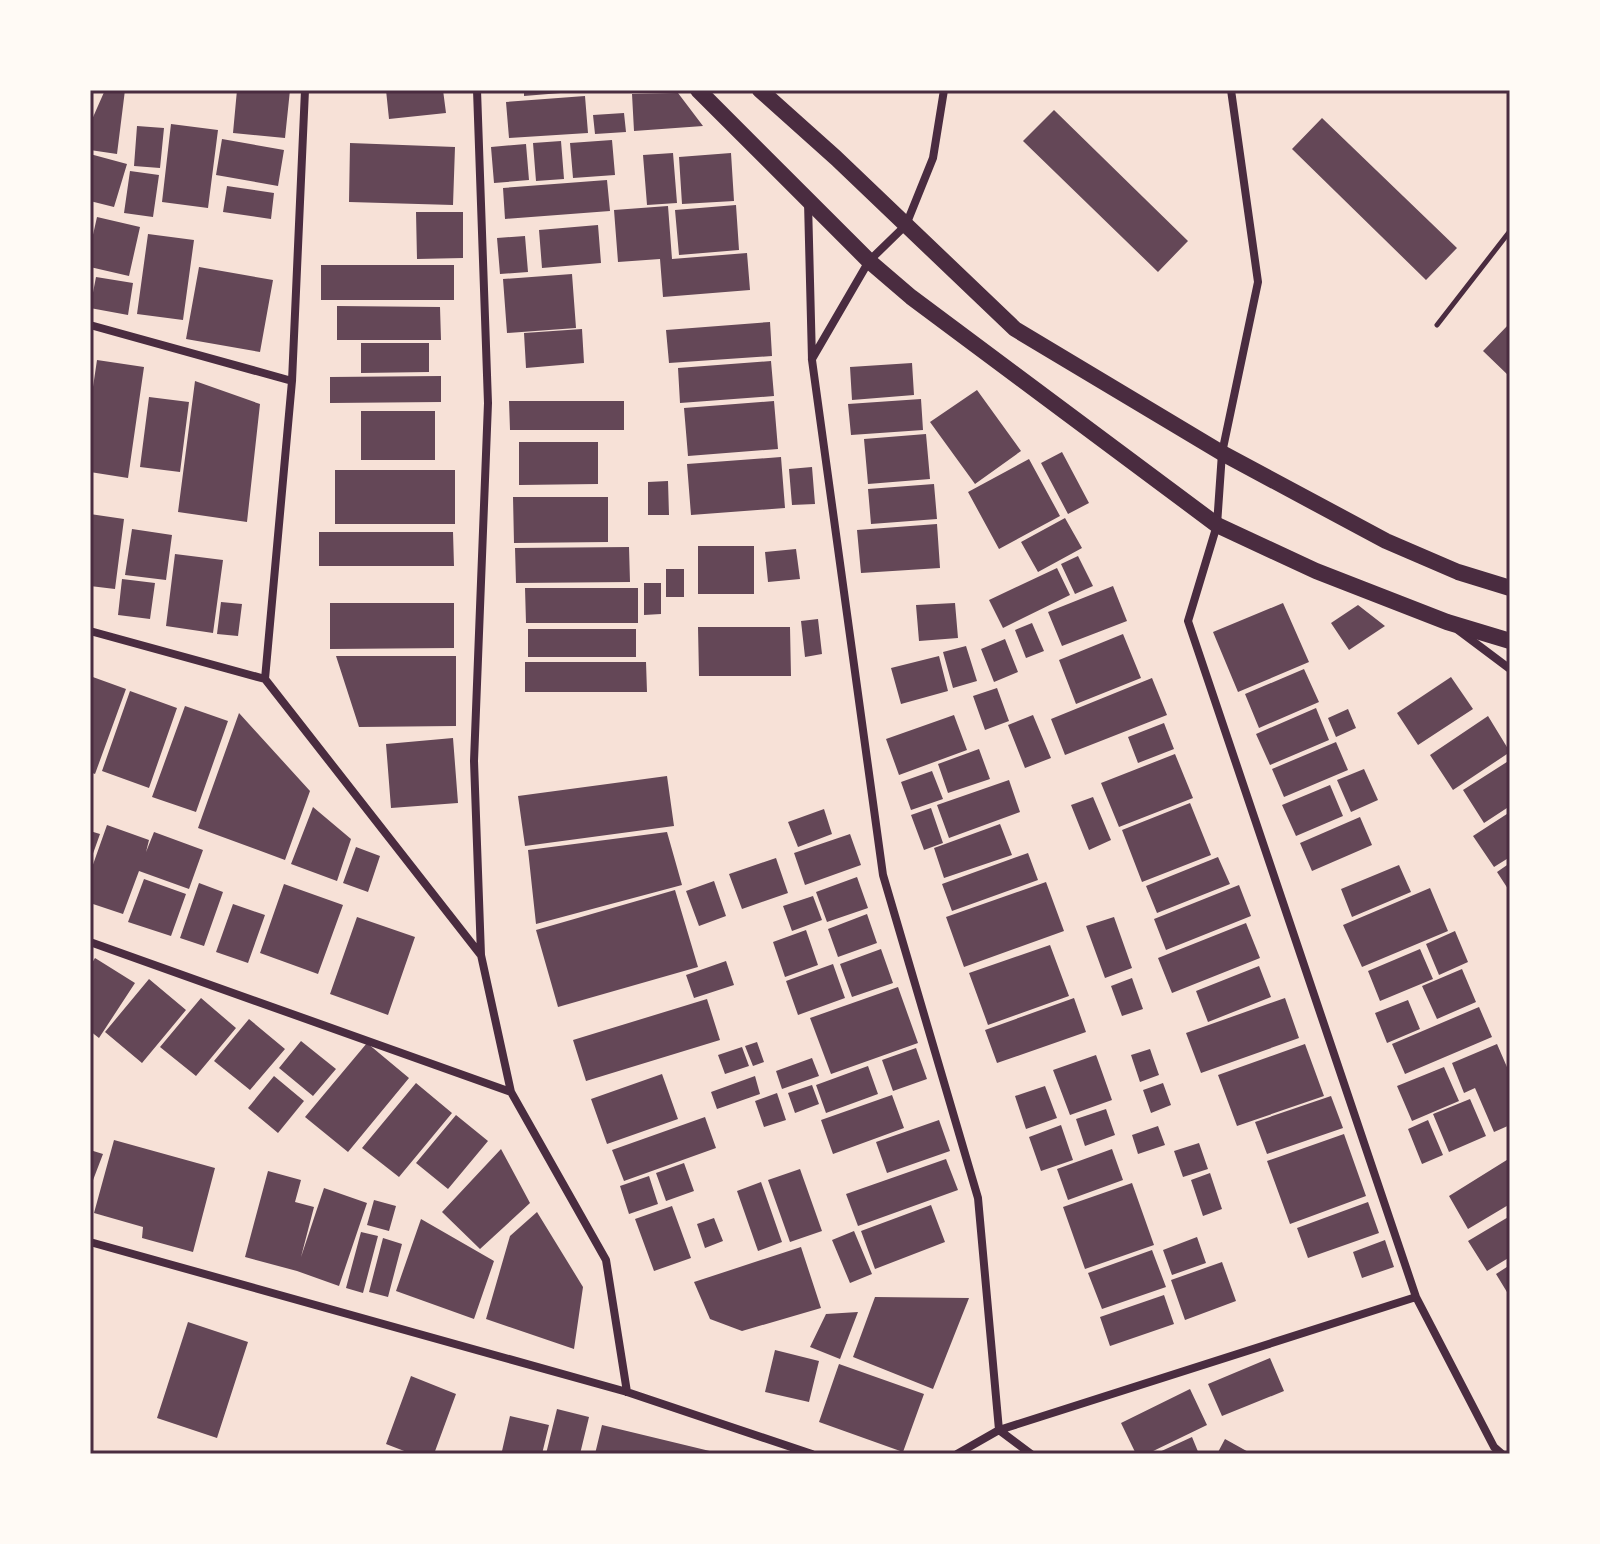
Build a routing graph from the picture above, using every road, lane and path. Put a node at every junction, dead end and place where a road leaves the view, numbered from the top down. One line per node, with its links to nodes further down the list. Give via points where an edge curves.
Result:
1 (305, 90): 14 (street)
2 (477, 90): 24 (street, via 488,403 474,761)
3 (698, 90): 7 (main road)
4 (760, 90): 8 (main road)
5 (944, 90): 8 (street, via 933,158)
6 (1231, 90): 15 (street, via 1258,282)
7 (808, 199): 10 (main road); 13 (street)
8 (906, 225): 10 (street); 15 (main road, via 1015,329)
9 (1510, 231): 12 (path)
10 (869, 261): 13 (street); 16 (main road)
11 (90, 325): 14 (street)
12 (1437, 325)
13 (812, 360): 29 (street, via 883,875 978,1198)
14 (292, 381): 22 (street)
15 (1222, 453): 16 (street); 17 (main road, via 1386,541)
16 (1217, 525): 18 (main road); 27 (street, via 1188,621)
17 (1510, 588)
18 (1447, 622): 20 (main road); 21 (street)
19 (90, 631): 22 (street)
20 (1510, 641)
21 (1510, 669)
22 (265, 679): 24 (street)
23 (90, 942): 25 (street)
24 (481, 955): 25 (street)
25 (511, 1092): 28 (street, via 606,1260)
26 (90, 1242): 28 (street)
27 (1416, 1297): 29 (street); 33 (street)
28 (627, 1392): 30 (street)
29 (999, 1430): 31 (street); 32 (street)
30 (812, 1454)
31 (957, 1454)
32 (1031, 1454)
33 (1502, 1454)

